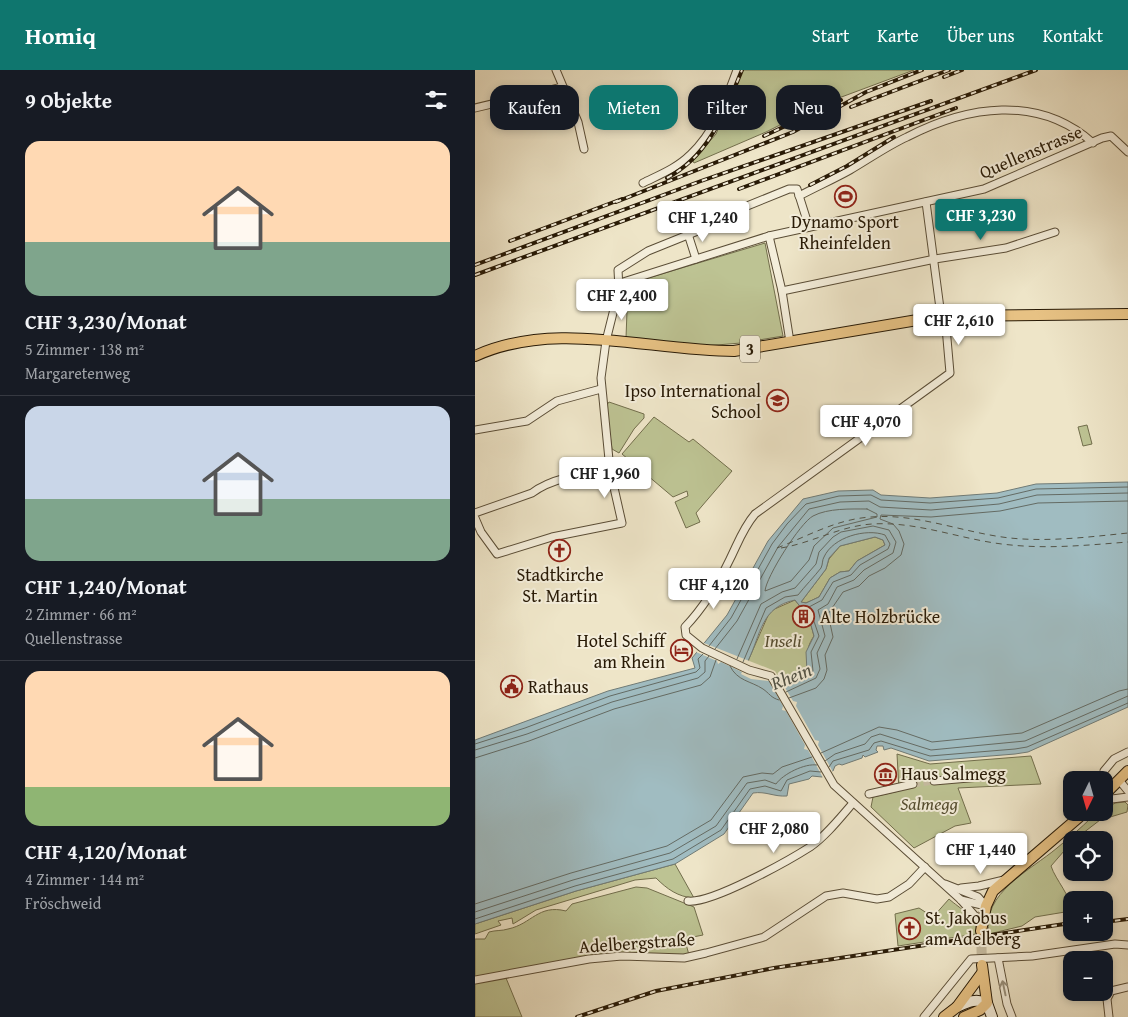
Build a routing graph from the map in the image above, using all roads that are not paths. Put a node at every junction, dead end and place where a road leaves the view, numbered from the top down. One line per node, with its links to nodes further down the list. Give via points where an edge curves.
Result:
1 (556, 70): 3 (street)
2 (737, 70): 10 (street, via 709,134 690,156)
3 (561, 85)
4 (490, 104): 5 (street)
5 (475, 108)
6 (579, 126): 8 (street)
7 (1093, 143): 9 (street, Quellenstrasse, via 1111,136); 11 (street, via 1059,121 1029,110 984,109 907,136); 12 (street, Quellenstrasse, via 984,189)
8 (584, 149)
9 (1128, 152)
10 (643, 183)
11 (799, 196): 13 (street); 15 (street, via 797,189 789,189 715,219 710,226)
12 (927, 202): 13 (street, Quellenstrasse); 18 (street)
13 (809, 227): 16 (street, Quellenstrasse)
14 (1055, 232): 18 (street, via 1006,248)
15 (688, 234): 17 (street); 19 (street, via 681,240 648,251 617,270)
16 (769, 236): 17 (street, Quellenstrasse); 20 (street)
17 (696, 259): 19 (street, Quellenstrasse)
18 (935, 259): 20 (street); 22 (street)
19 (620, 282): 23 (street)
20 (782, 290): 24 (street)
21 (1128, 314): 22 (main road, 3)
22 (943, 316): 24 (main road, 3); 43 (street, via 950,373 762,508 744,527 715,588 685,627 686,635 702,648 749,670 771,676 829,777)
23 (606, 341): 24 (main road, 3, via 717,351 756,349); 25 (main road, 3, via 531,340 507,344); 26 (street)
24 (790, 342)
25 (475, 356)
26 (601, 389): 27 (street, via 557,401 527,421); 28 (street)
27 (475, 430)
28 (609, 470): 29 (street, via 573,475); 30 (street, via 622,523 552,537 497,554)
29 (475, 513)
30 (475, 518)
31 (1128, 752): 32 (street, via 1114,758)
32 (1104, 771)
33 (1128, 771): 35 (main road)
34 (992, 776): 36 (street)
35 (1119, 780): 38 (main road); 39 (street)
36 (934, 781)
37 (913, 784): 40 (street)
38 (1113, 786)
39 (1128, 790)
40 (869, 794)
41 (1128, 798): 42 (street)
42 (1113, 799)
43 (853, 803): 45 (street); 50 (street, via 811,846 723,892 695,902)
44 (1075, 821): 46 (main road)
45 (925, 867): 47 (street); 55 (street, Adelbergstraße, via 909,884 889,897 877,899 843,893 826,896 764,937 706,953 678,958 622,956 589,959)
46 (1006, 880): 48 (street); 51 (main road, via 993,891)
47 (943, 883): 48 (street); 49 (street)
48 (958, 888): 51 (street, via 978,897)
49 (961, 900): 51 (street); 52 (street)
50 (688, 901)
51 (986, 906): 52 (main road)
52 (982, 927)
53 (1128, 944): 54 (street)
54 (998, 958): 59 (street, via 971,959); 64 (street, one-way to 54)
55 (475, 980)
56 (1128, 987): 65 (street, via 1111,991 1107,999)
57 (987, 1003): 58 (main road, via 975,1000); 58 (main road, via 982,969); 61 (main road); 63 (main road)
58 (957, 1007): 60 (main road)
59 (924, 1017)
60 (945, 1017)
61 (964, 1017): 62 (main road)
62 (972, 1017)
63 (992, 1017)
64 (1012, 1017)
65 (1109, 1017)

